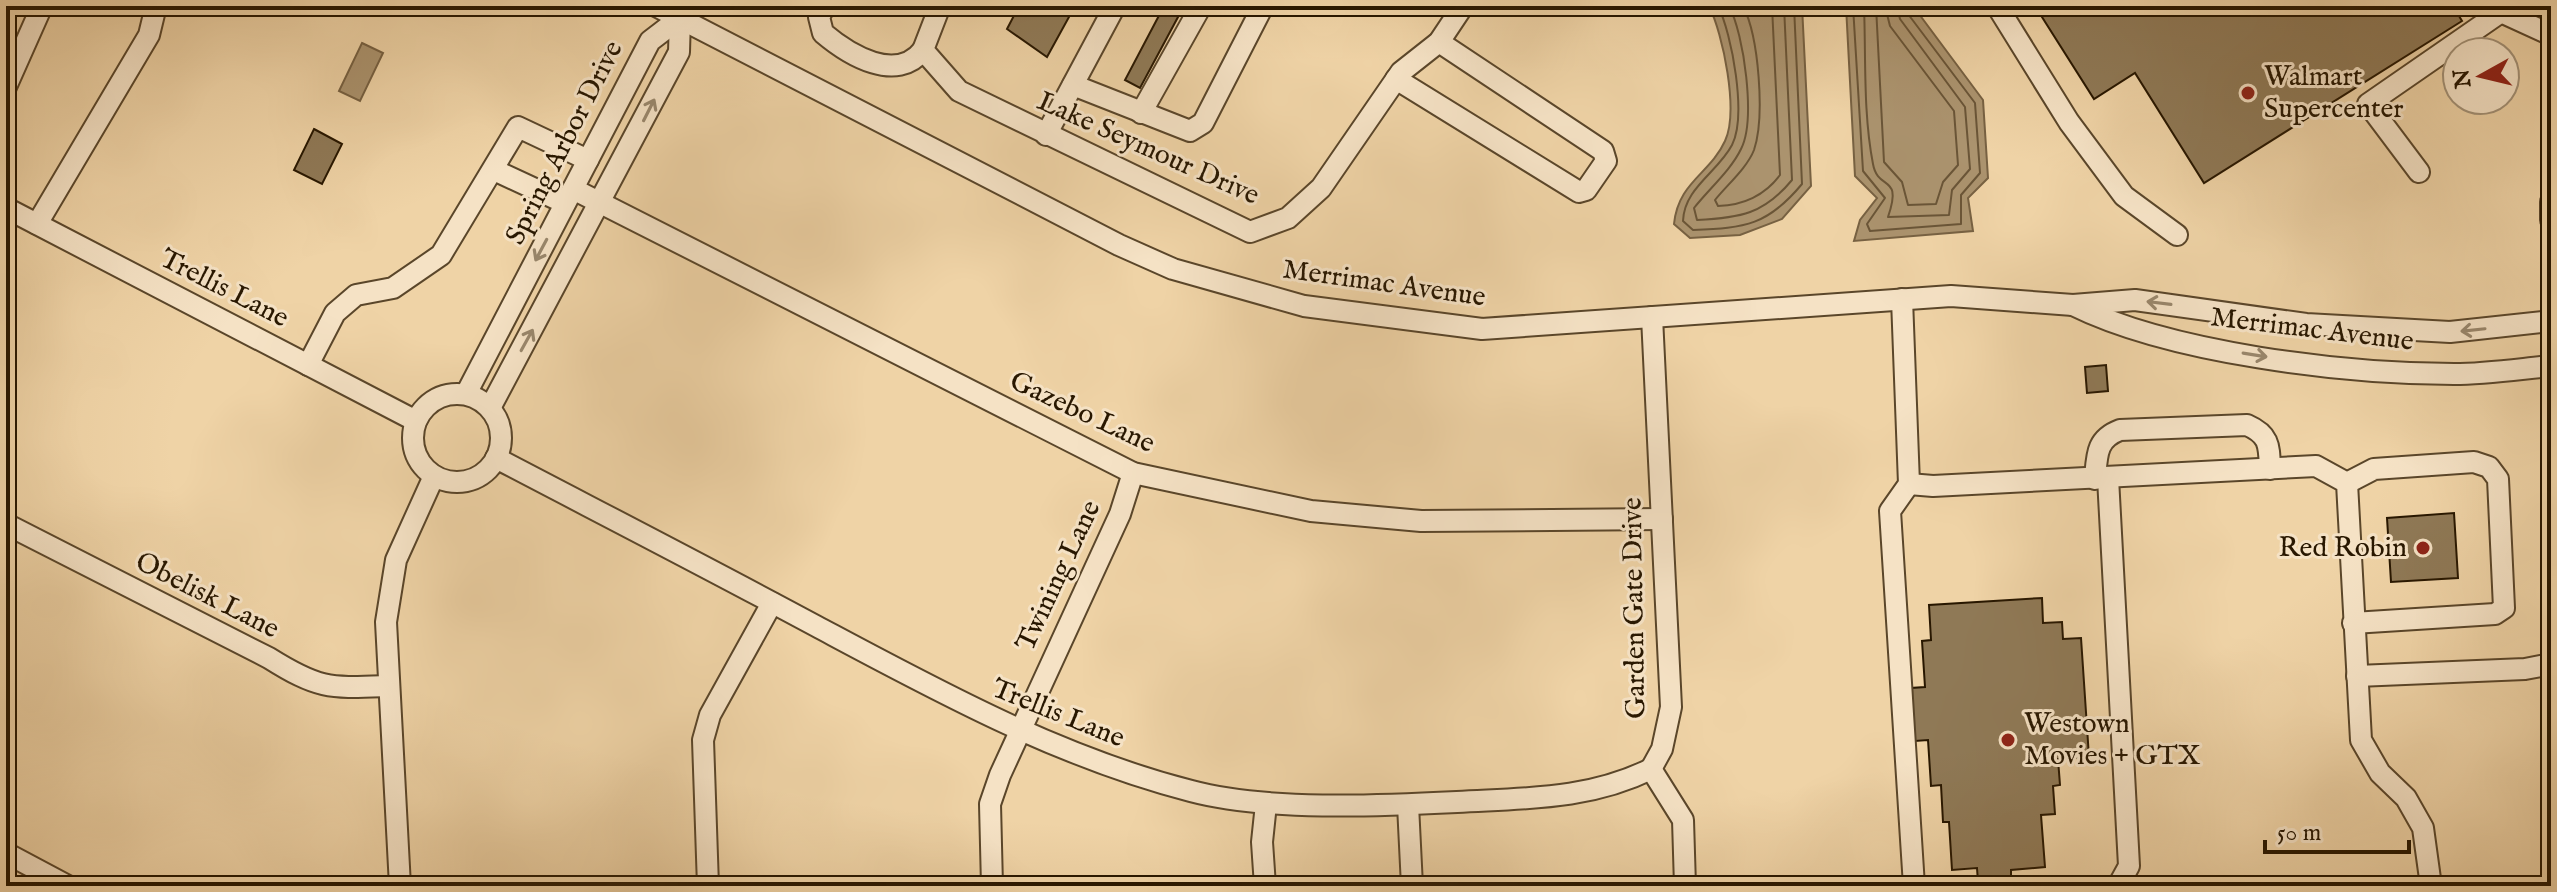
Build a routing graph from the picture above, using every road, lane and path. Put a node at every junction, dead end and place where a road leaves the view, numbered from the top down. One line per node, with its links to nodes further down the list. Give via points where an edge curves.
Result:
1 (42, 6): 18 (street)
2 (156, 6): 29 (street, via 149,35)
3 (656, 6): 12 (street, Merrimac Avenue)
4 (825, 6): 15 (street, via 819,17 823,33 873,63 902,66 914,62)
5 (940, 6): 15 (street)
6 (1115, 6): 17 (street)
7 (1263, 6): 19 (street, via 1203,123 1190,131)
8 (1463, 6): 14 (street, Lake Seymour Drive)
9 (1997, 6): 30 (street, via 2069,122 2124,196)
10 (1198, 7): 19 (street)
11 (2500, 9): 13 (street); 23 (street, via 2368,104)
12 (683, 12): 21 (street, Spring Arbor Drive, via 650,41); 25 (street, Spring Arbor Drive, one-way to 12, via 679,52); 33 (street, Merrimac Avenue, via 1173,269 1304,306 1482,329)
13 (2551, 35)
14 (1439, 42): 16 (street, Lake Seymour Drive); 16 (street, via 1603,151 1606,161 1586,190 1579,192)
15 (923, 50): 20 (street, Lake Seymour Drive, via 959,91)
16 (1396, 79): 20 (street, Lake Seymour Drive, via 1321,188 1288,218 1250,232)
17 (1073, 85): 19 (street); 20 (street)
18 (6, 87)
19 (1141, 113)
20 (1046, 135)
21 (588, 160): 22 (street, via 518,127); 24 (street, Spring Arbor Drive)
22 (494, 170): 24 (street, Gazebo Lane); 35 (street, via 441,255 393,288 356,295 335,313)
23 (2419, 172)
24 (569, 196): 25 (street, Gazebo Lane); 37 (street, Spring Arbor Drive, one-way to 37)
25 (602, 202): 38 (street, Spring Arbor Drive, one-way to 25); 42 (street, Gazebo Lane)
26 (2551, 202): 28 (street)
27 (6, 208): 29 (street, Trellis Lane)
28 (2551, 220)
29 (37, 224): 35 (street, Trellis Lane)
30 (2177, 235)
31 (1902, 299): 32 (street, Merrimac Avenue, via 1951,296); 33 (street, Merrimac Avenue); 46 (street)
32 (2073, 305): 34 (street, Merrimac Avenue, one-way to 32, via 2450,332 2306,324 2135,300); 36 (street, Merrimac Avenue, one-way to 36, via 2114,325 2248,355 2326,366 2454,374)
33 (1652, 317): 47 (street, Garden Gate Drive)
34 (2551, 321)
35 (308, 365): 39 (street, Trellis Lane)
36 (2551, 366)
37 (466, 394): 38 (street); 39 (street, via 442,396)
38 (490, 408): 40 (street, via 501,432)
39 (416, 421): 43 (street, via 412,433 417,458)
40 (496, 458): 43 (street, via 476,478 447,482); 49 (street, Trellis Lane)
41 (2270, 469): 44 (street); 44 (street, via 2268,441 2247,425 2120,430 2106,435 2098,448); 45 (street, via 2316,466)
42 (1133, 473): 47 (street, Gazebo Lane, via 1311,511 1421,521); 54 (street, Twining Lane, via 1120,514)
43 (434, 476): 53 (street, via 405,536 389,590)
44 (2102, 478): 46 (street); 67 (street, via 2129,866)
45 (2347, 483): 50 (street); 50 (street, via 2374,469 2474,462 2489,467 2498,479 2504,593 2504,608 2495,614)
46 (1909, 484): 66 (street, via 1890,511)
47 (1662, 519): 55 (street, Garden Gate Drive, via 1671,707 1662,749)
48 (6, 524): 53 (street, Obelisk Lane, via 306,681 334,688)
49 (772, 603): 54 (street, Trellis Lane, via 984,716); 61 (street, via 710,715 703,740)
50 (2353, 623): 52 (street)
51 (2551, 664): 52 (street)
52 (2357, 676): 68 (street, via 2361,740 2423,828)
53 (389, 686): 60 (street)
54 (1019, 728): 56 (street, Trellis Lane, via 1120,770 1193,792); 62 (street, Twining Lane, via 990,804)
55 (1651, 769): 57 (street, Trellis Lane, via 1616,786 1576,795); 65 (street, via 1683,820)
56 (1266, 804): 57 (street, Trellis Lane); 63 (street)
57 (1408, 805): 64 (street)
58 (6, 853): 59 (street)
59 (68, 886)
60 (400, 886)
61 (708, 886)
62 (992, 886)
63 (1265, 886)
64 (1412, 886)
65 (1685, 886)
66 (1914, 886)
67 (2118, 886)
68 (2431, 886)

